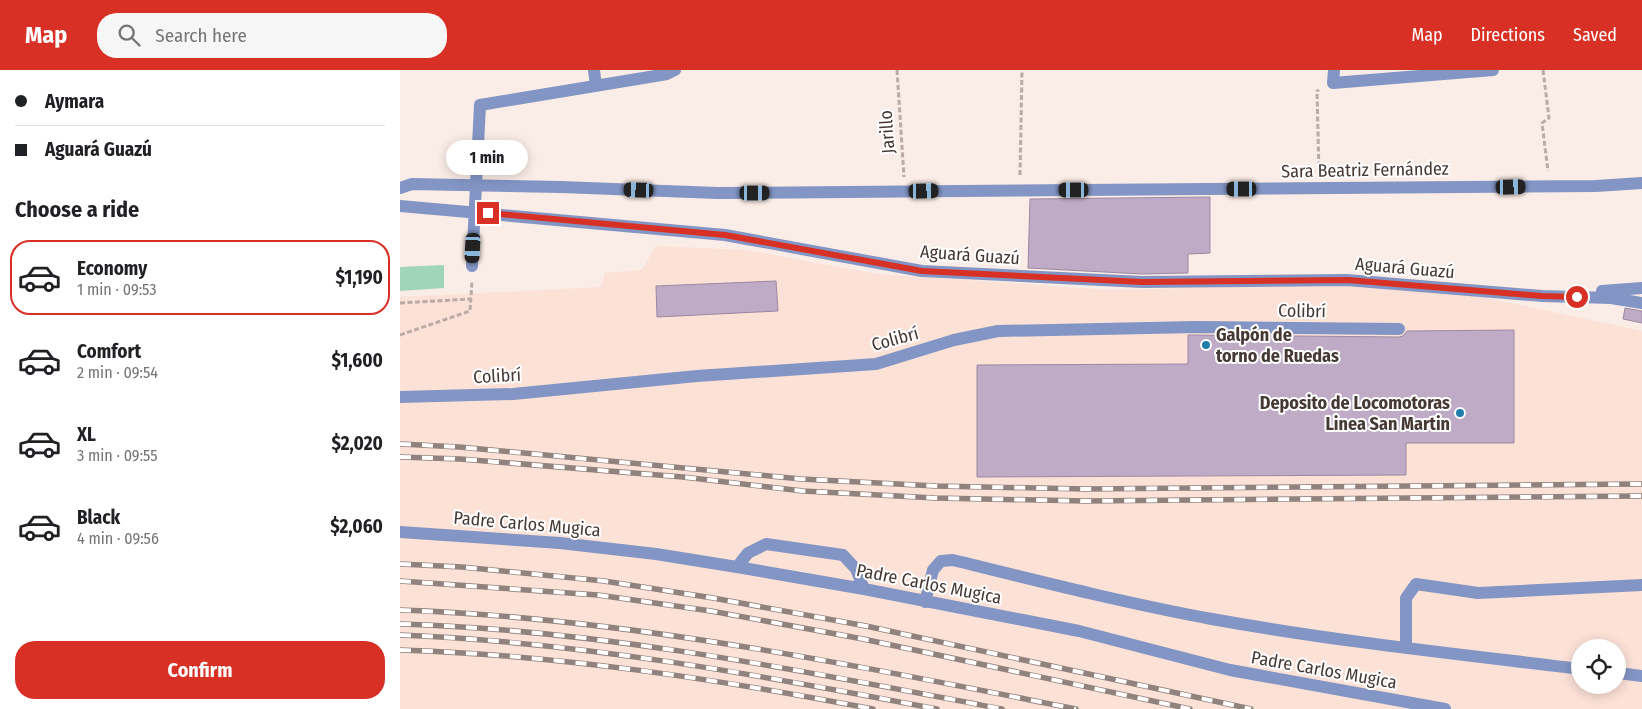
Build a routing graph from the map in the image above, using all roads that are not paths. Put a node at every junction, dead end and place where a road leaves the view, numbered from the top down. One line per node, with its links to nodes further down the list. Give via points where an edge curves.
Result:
1 (594, 70): 5 (street)
2 (675, 70): 5 (street)
3 (1494, 70): 4 (street)
4 (1334, 76)
5 (596, 86): 7 (street, via 480,105)
6 (1642, 183): 7 (street, Sara Beatriz Fernández, via 717,193)
7 (476, 185): 8 (street, Sara Beatriz Fernández, via 412,184); 10 (street)
8 (400, 188)
9 (400, 206): 10 (street, Aguará Guazú)
10 (475, 212): 11 (street); 13 (street, Aguará Guazú, via 725,235 922,271 1142,282 1348,280)
11 (472, 266)
12 (1642, 288): 13 (street)
13 (1542, 296): 14 (street)
14 (1642, 302)
15 (1399, 329): 16 (street, Colibrí, via 1196,327 998,331 954,340 876,364 696,376 513,394)
16 (400, 397)
17 (400, 532): 18 (street, Padre Carlos Mugica, via 560,543)
18 (737, 567): 20 (street, Padre Carlos Mugica); 20 (street, via 748,553 766,544 843,555 856,568)
19 (1642, 585): 22 (street, via 1478,593 1416,584 1406,598)
20 (864, 589): 21 (street, Padre Carlos Mugica)
21 (925, 602): 22 (street, via 933,570 941,561 953,560 1211,619); 26 (street, Padre Carlos Mugica, via 1079,631 1230,670)
22 (1406, 648): 23 (street)
23 (1571, 668)
24 (1626, 674): 25 (street)
25 (1642, 676)
26 (1445, 709)

